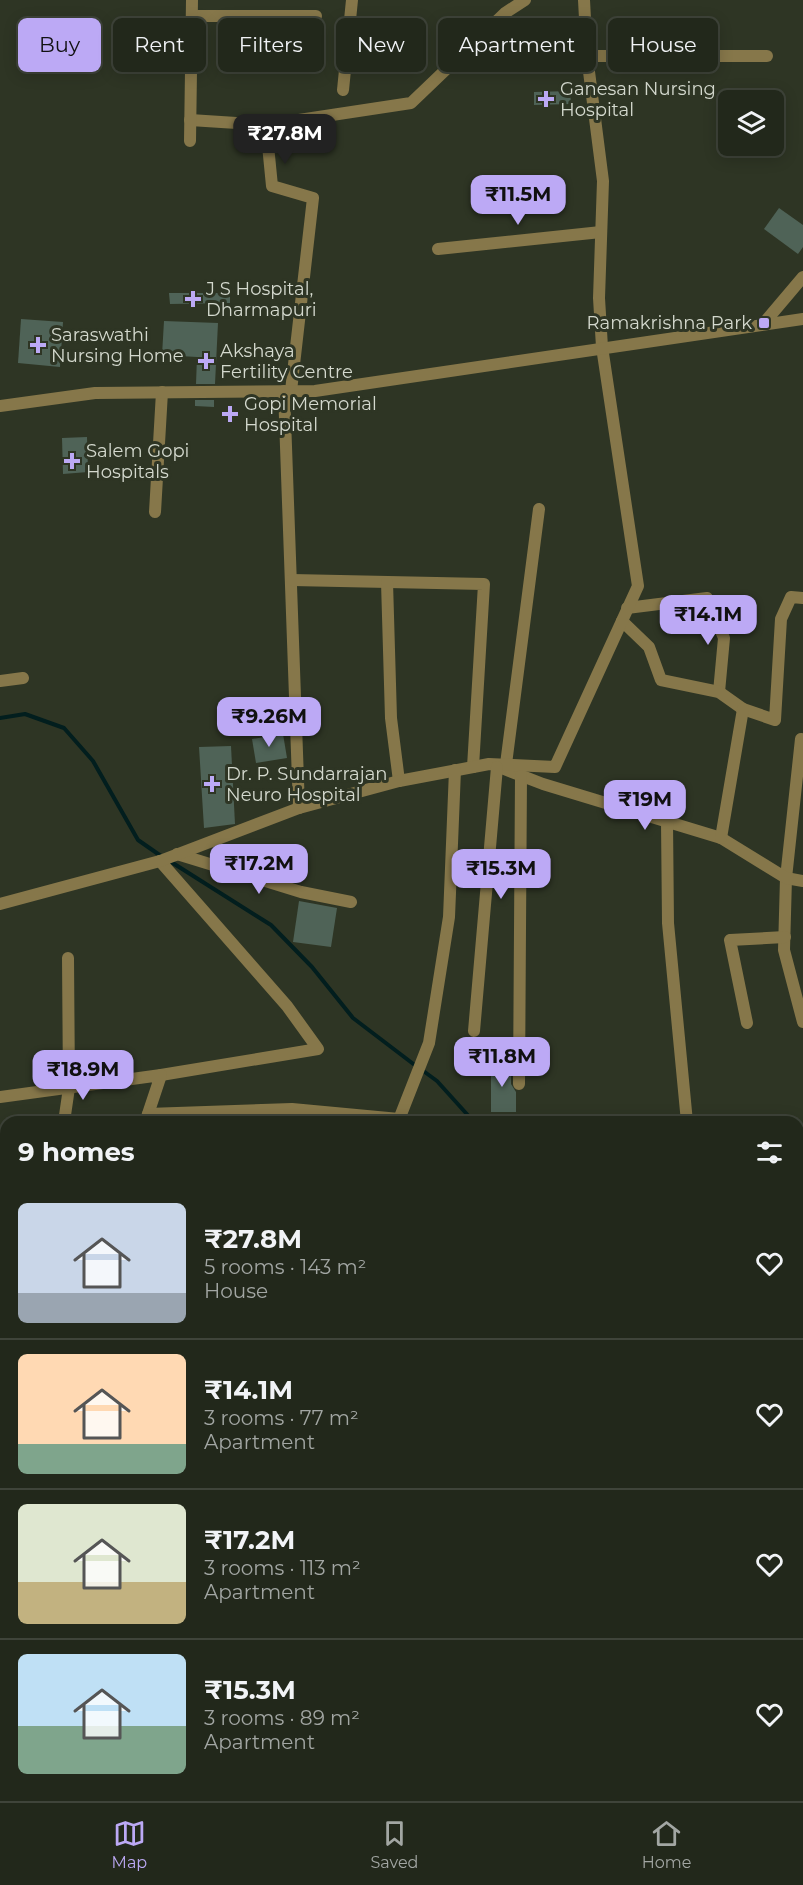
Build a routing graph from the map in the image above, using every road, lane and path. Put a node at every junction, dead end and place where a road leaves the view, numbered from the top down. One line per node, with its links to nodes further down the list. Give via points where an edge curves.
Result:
1 (192, 0): 5 (street)
2 (352, 0): 11 (street)
3 (525, 0): 13 (street, via 506,13 411,103)
4 (584, 0): 7 (street)
5 (192, 16): 6 (street); 12 (street)
6 (316, 16)
7 (585, 18)
8 (596, 56): 9 (street)
9 (767, 56)
10 (589, 72): 15 (street, via 603,181)
11 (343, 90)
12 (190, 120): 13 (street); 14 (street)
13 (266, 125): 21 (street, via 272,186 313,198)
14 (190, 141)
15 (601, 232): 16 (street); 20 (street)
16 (438, 249)
17 (803, 277): 19 (street)
18 (803, 319): 19 (street)
19 (764, 323): 20 (street)
20 (602, 347): 21 (street, via 315,391); 29 (street, via 638,586)
21 (287, 391): 22 (street); 26 (street)
22 (162, 392): 23 (street, via 95,393); 25 (street)
23 (0, 406)
24 (539, 509): 36 (street)
25 (155, 512)
26 (292, 580): 27 (street); 41 (street)
27 (387, 582): 37 (street, via 484,584); 40 (street, via 391,717)
28 (803, 598): 34 (street, via 791,597 781,619 775,720)
29 (627, 608): 30 (street); 33 (street, via 707,598 724,638)
30 (622, 621): 33 (street, via 650,647 661,680); 36 (street, via 555,767)
31 (23, 678): 32 (street)
32 (0, 681)
33 (719, 692): 34 (street)
34 (743, 709): 43 (street)
35 (801, 739): 45 (street)
36 (497, 765): 37 (street); 39 (street); 53 (street)
37 (473, 767): 38 (street)
38 (455, 770): 40 (street); 62 (street, via 449,916 429,1043)
39 (522, 776): 42 (street); 55 (street)
40 (399, 781): 41 (street)
41 (299, 808): 44 (street)
42 (667, 822): 43 (street); 63 (street, via 668,923)
43 (721, 838): 45 (street)
44 (167, 858): 47 (street); 48 (street); 54 (street, via 318,1048)
45 (786, 878): 46 (street); 49 (street)
46 (803, 881)
47 (351, 902)
48 (0, 904)
49 (785, 937): 51 (street, via 784,950); 52 (street, via 730,940)
50 (68, 958): 56 (street)
51 (803, 1022)
52 (747, 1023)
53 (474, 1031)
54 (160, 1075): 56 (street); 59 (street)
55 (519, 1084)
56 (69, 1088): 57 (street); 58 (street)
57 (0, 1097)
58 (65, 1116)
59 (148, 1116)
60 (179, 1116): 61 (street, via 292,1109)
61 (360, 1116)
62 (401, 1116)
63 (686, 1116)

